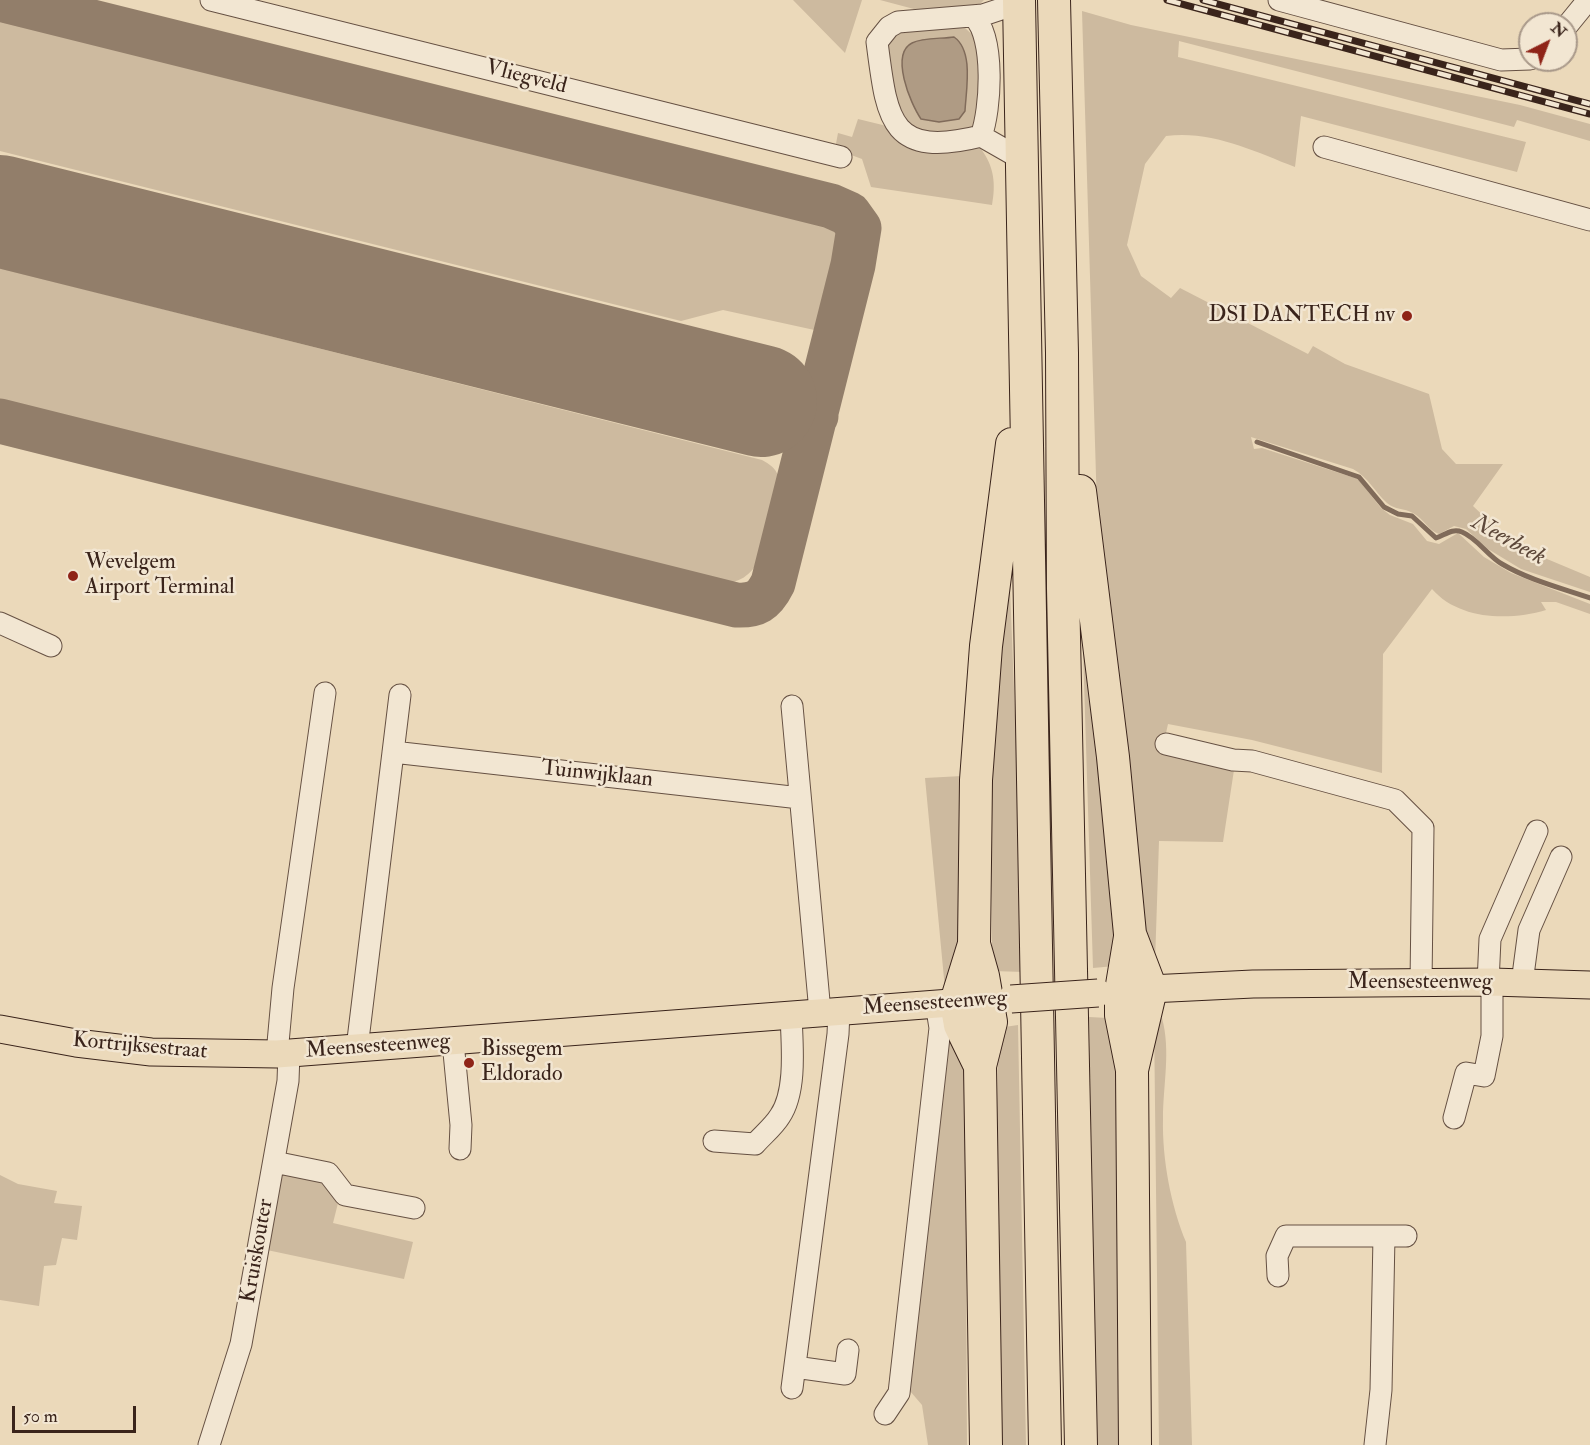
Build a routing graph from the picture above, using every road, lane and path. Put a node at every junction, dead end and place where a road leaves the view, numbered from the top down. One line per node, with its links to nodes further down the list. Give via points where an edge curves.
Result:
1 (211, 0): 11 (street, Vliegveld)
2 (1054, 0): 15 (highway)
3 (1280, 0): 8 (street, via 1501,60)
4 (1588, 0): 6 (street)
5 (1019, 2): 7 (street); 12 (highway)
6 (1578, 12)
7 (974, 17): 9 (street, via 980,22 987,46 988,94); 9 (street, via 898,22 877,42 883,87 897,128 909,138 921,141)
8 (1518, 59)
9 (981, 136): 12 (street)
10 (1324, 147): 13 (street)
11 (841, 157)
12 (1023, 160): 14 (highway)
13 (1590, 220)
14 (1026, 338): 26 (highway, via 986,646 976,780); 53 (highway)
15 (1062, 353): 31 (highway, via 1113,757 1130,934); 54 (highway, via 1063,601)
16 (0, 623): 17 (street)
17 (51, 646)
18 (324, 693): 39 (street, Kruiskouter, via 283,988)
19 (400, 695): 22 (street)
20 (792, 706): 23 (street)
21 (1166, 744): 28 (street, via 1252,761 1395,801 1423,828)
22 (393, 752): 23 (street, Tuinwijklaan); 38 (street)
23 (800, 798): 34 (street)
24 (1537, 831): 27 (street, via 1490,939)
25 (1561, 857): 29 (street, via 1529,930)
26 (974, 944): 32 (highway); 33 (highway)
27 (1490, 982): 28 (main road, Meensesteenweg); 29 (main road, Meensesteenweg); 41 (street, via 1492,1036 1484,1076 1466,1073)
28 (1421, 983): 31 (main road, Meensesteenweg, via 1253,984)
29 (1522, 983): 30 (main road, Meensesteenweg)
30 (1590, 986)
31 (1123, 991): 32 (main road, Meensesteenweg, bridge); 55 (highway, via 1132,1070)
32 (999, 999): 33 (main road, Meensesteenweg); 40 (highway)
33 (946, 1003): 34 (main road, Meensesteenweg); 40 (highway); 50 (street, via 898,1393)
34 (829, 1012): 35 (main road, Meensesteenweg); 49 (street, via 838,1034 793,1377 845,1374)
35 (791, 1015): 37 (main road, Meensesteenweg); 42 (street, via 792,1069 779,1118 755,1144)
36 (0, 1029): 39 (main road, Kortrijksestraat, via 151,1052)
37 (453, 1042): 38 (main road, Meensesteenweg); 43 (street)
38 (357, 1048): 39 (main road, Meensesteenweg)
39 (282, 1054): 44 (street, Kruiskouter, via 288,1082)
40 (980, 1066): 52 (highway)
41 (1454, 1118)
42 (714, 1141)
43 (460, 1149)
44 (274, 1162): 45 (street, via 328,1173 345,1195); 51 (street, Kruiskouter, via 241,1344)
45 (414, 1208)
46 (1384, 1236): 47 (street); 48 (street, via 1286,1236 1277,1256); 56 (street, via 1381,1390)
47 (1406, 1236)
48 (1278, 1276)
49 (848, 1350)
50 (885, 1414)
51 (209, 1445)
52 (986, 1445)
53 (1046, 1445)
54 (1081, 1445)
55 (1135, 1445)
56 (1375, 1445)

